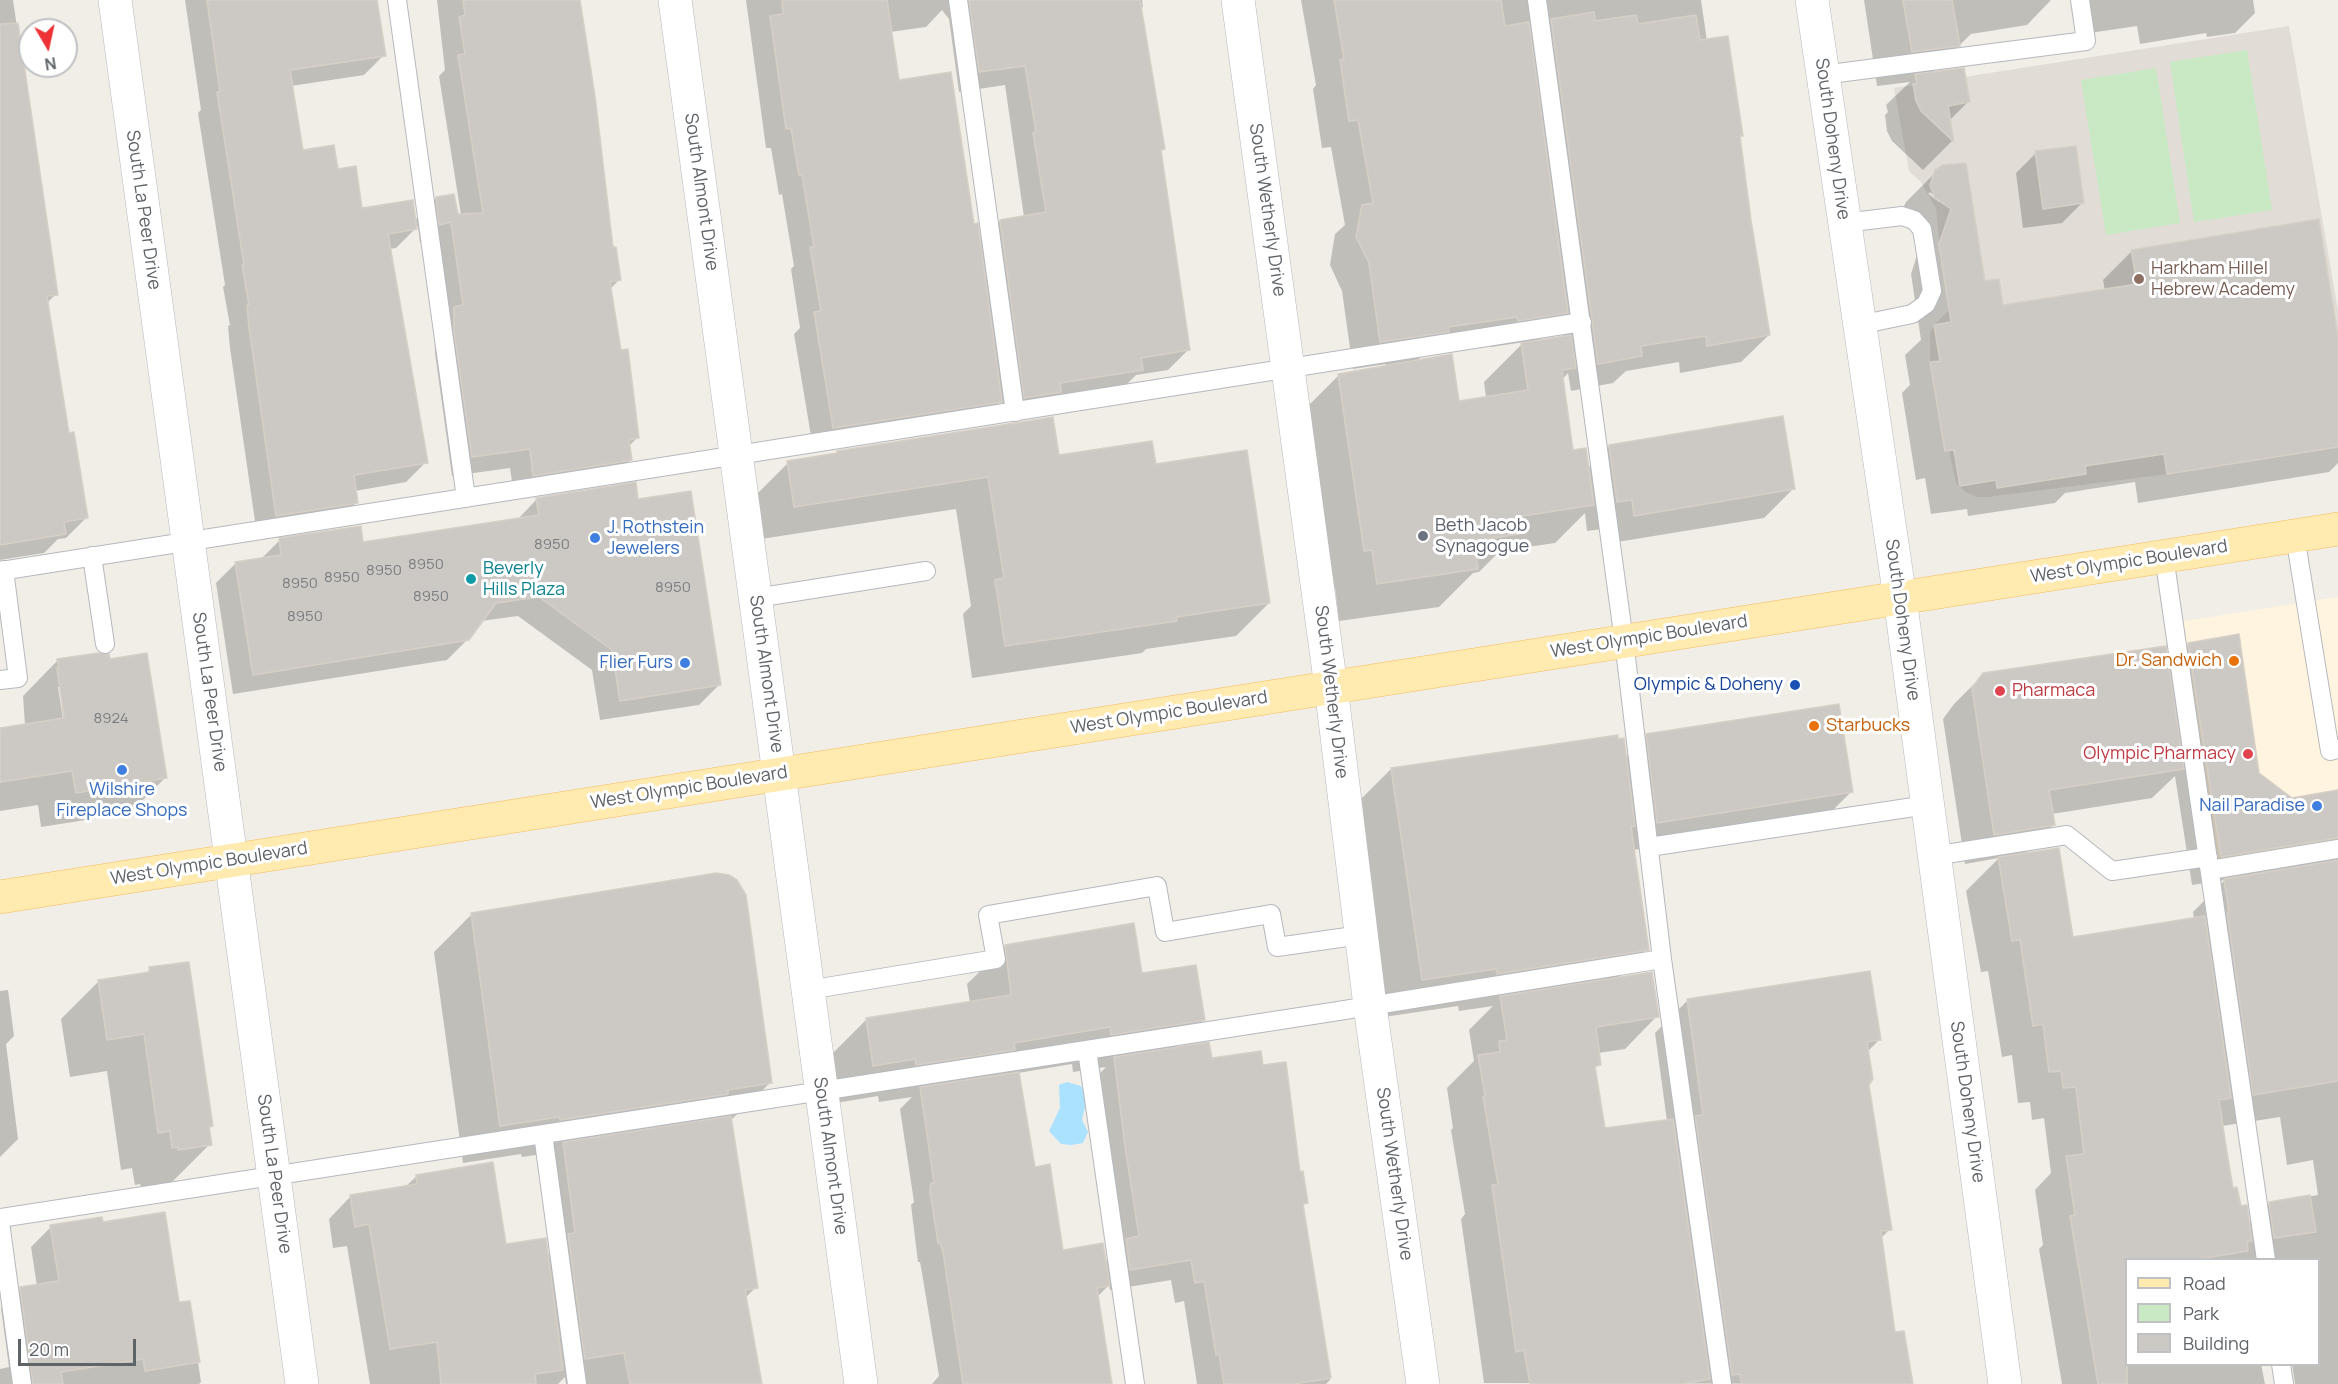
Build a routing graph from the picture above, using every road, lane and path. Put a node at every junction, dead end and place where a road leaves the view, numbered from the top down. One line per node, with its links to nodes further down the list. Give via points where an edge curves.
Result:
1 (115, 0): 19 (street, South La Peer Drive)
2 (397, 0): 16 (lane)
3 (675, 0): 15 (street, South Almont Drive)
4 (958, 0): 14 (lane)
5 (1239, 0): 13 (street, South Wetherly Drive)
6 (1537, 0): 11 (lane)
7 (1812, 0): 9 (street, South Doheny Drive)
8 (2080, 0): 9 (lane, via 2086,41)
9 (1822, 75): 10 (street, South Doheny Drive)
10 (1844, 223): 12 (street, South Doheny Drive); 12 (lane, via 1902,216 1914,220 1922,229 1932,291 1926,304 1912,314)
11 (1581, 322): 13 (lane); 26 (lane)
12 (1859, 325): 25 (street, South Doheny Drive)
13 (1288, 369): 14 (lane); 29 (street, South Wetherly Drive)
14 (1015, 412): 15 (lane)
15 (737, 456): 16 (lane); 24 (street, South Almont Drive)
16 (466, 498): 19 (lane)
17 (2338, 529): 18 (main road, West Olympic Boulevard)
18 (2295, 536): 21 (main road, West Olympic Boulevard); 30 (lane, via 2330,751)
19 (189, 541): 20 (lane); 36 (street, South La Peer Drive)
20 (92, 556): 22 (lane); 27 (lane)
21 (2164, 556): 25 (main road, West Olympic Boulevard); 37 (lane)
22 (2, 570): 28 (lane, via 18,678)
23 (926, 571): 24 (lane)
24 (756, 598): 31 (street, South Almont Drive)
25 (1900, 598): 26 (main road, West Olympic Boulevard); 32 (street, South Doheny Drive)
26 (1624, 641): 29 (main road, West Olympic Boulevard); 33 (lane)
27 (105, 644)
28 (0, 680)
29 (1331, 687): 31 (main road, West Olympic Boulevard); 39 (street, South Wetherly Drive)
30 (2338, 749)
31 (780, 774): 36 (main road, West Olympic Boulevard); 41 (street, South Almont Drive)
32 (1927, 805): 33 (lane); 35 (street, South Doheny Drive)
33 (1649, 847): 40 (lane)
34 (2338, 849): 37 (lane)
35 (1934, 856): 37 (lane, via 2067,835 2112,872); 57 (street, South Doheny Drive)
36 (231, 860): 38 (main road, West Olympic Boulevard); 46 (street, South La Peer Drive)
37 (2209, 863): 48 (lane)
38 (0, 897)
39 (1361, 934): 41 (lane, via 1277,947 1271,914 1165,932 1158,886 988,915 996,959); 42 (street, South Wetherly Drive)
40 (1662, 958): 42 (lane); 56 (lane)
41 (808, 990): 44 (street, South Almont Drive)
42 (1371, 1006): 43 (lane); 55 (street, South Wetherly Drive)
43 (1087, 1050): 44 (lane); 54 (lane)
44 (821, 1091): 45 (lane); 53 (street, South Almont Drive)
45 (543, 1134): 46 (lane); 52 (lane)
46 (274, 1176): 47 (lane); 51 (street, South La Peer Drive)
47 (0, 1220): 50 (lane)
48 (2266, 1258)
49 (2281, 1366): 58 (lane)
50 (22, 1384)
51 (302, 1384)
52 (577, 1384)
53 (861, 1384)
54 (1135, 1384)
55 (1423, 1384)
56 (1722, 1384)
57 (2005, 1384)
58 (2284, 1384)

